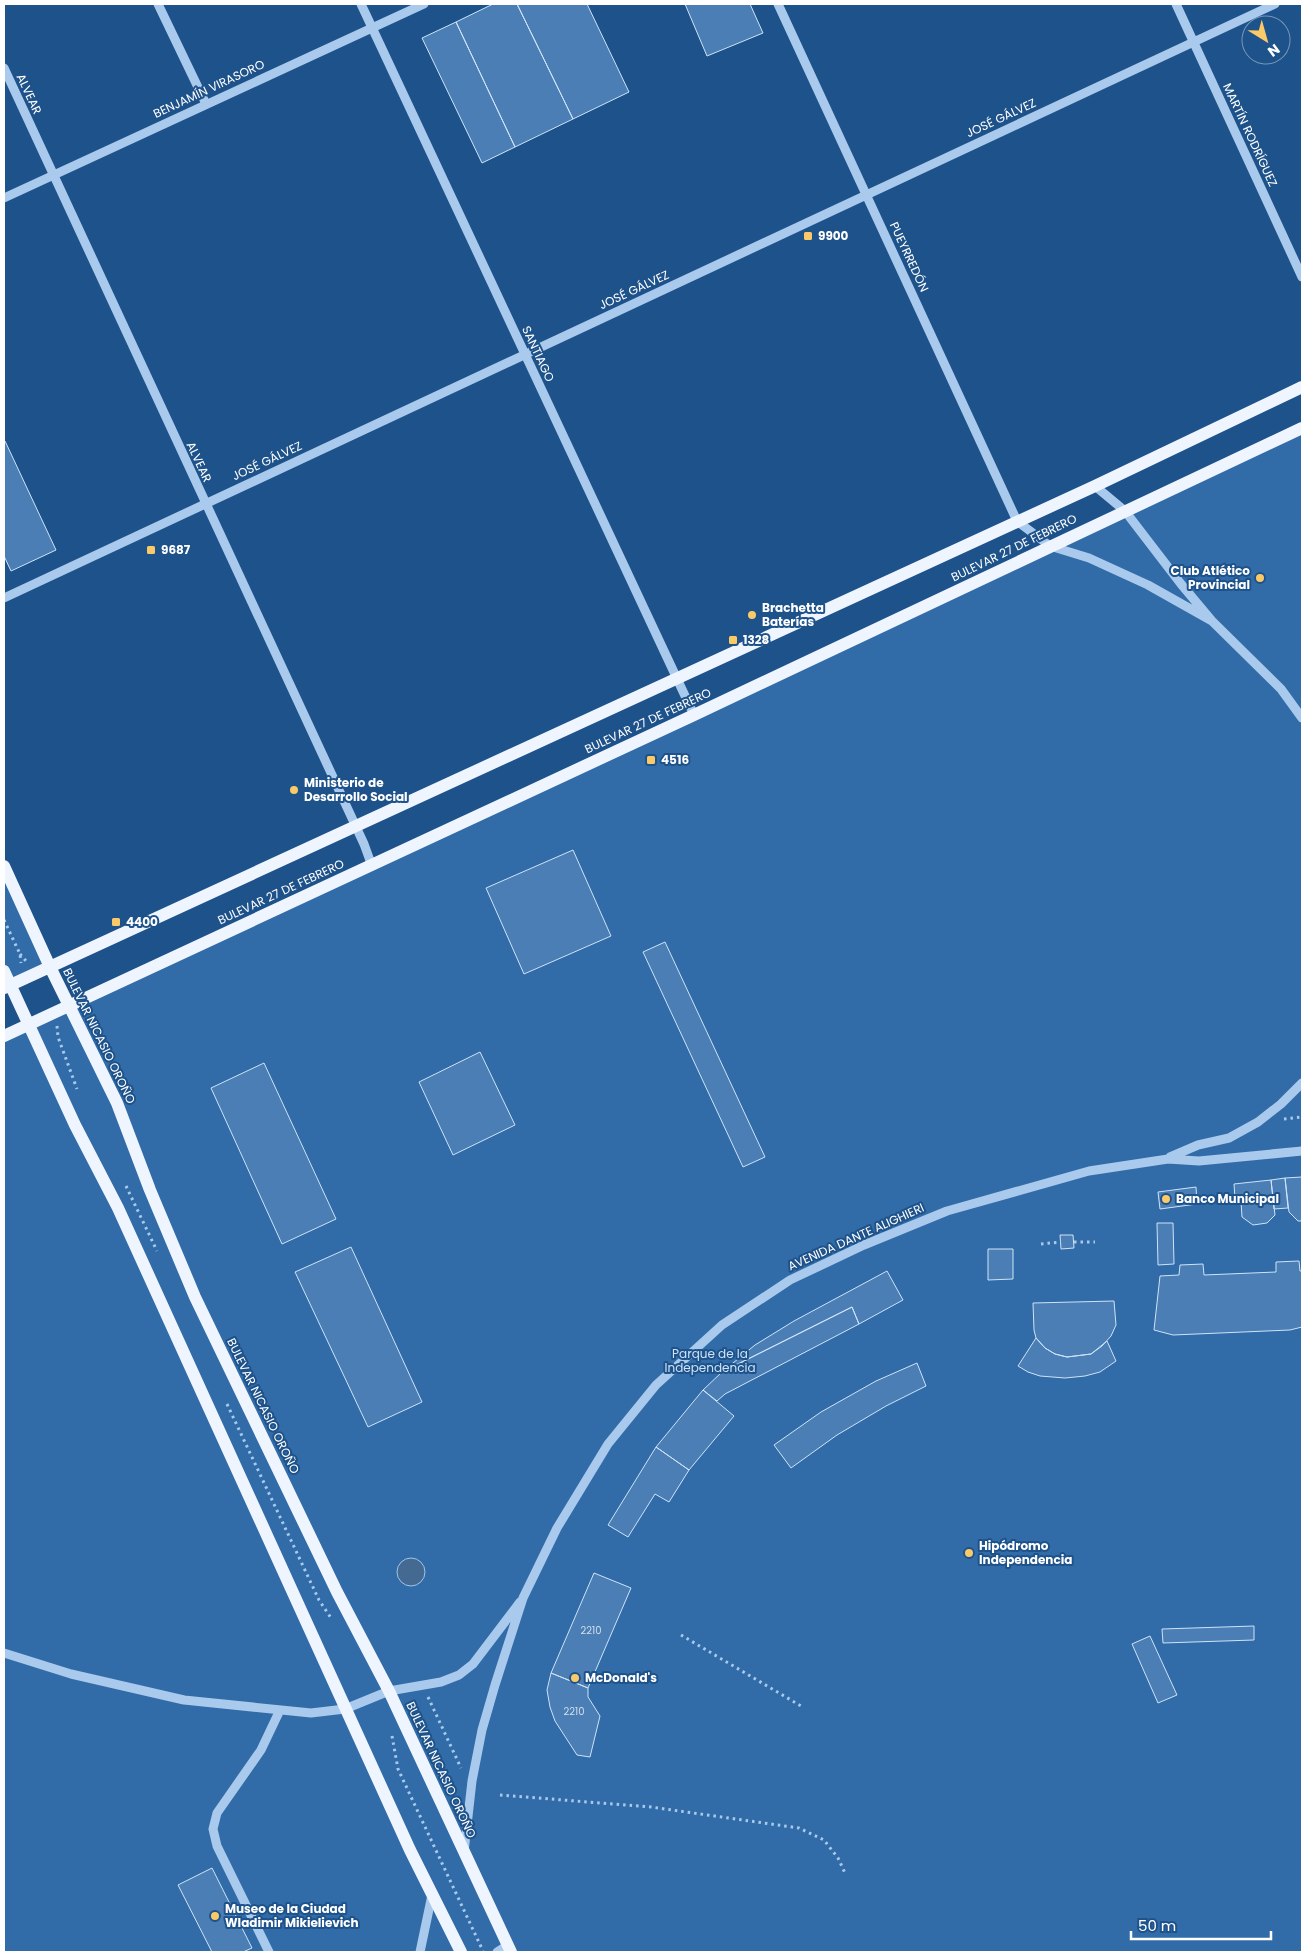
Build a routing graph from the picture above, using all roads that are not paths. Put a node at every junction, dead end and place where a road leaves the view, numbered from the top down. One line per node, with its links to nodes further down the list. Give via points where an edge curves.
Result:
1 (158, 4): 10 (street)
2 (361, 4): 7 (street, SANTIAGO)
3 (424, 4): 7 (street, BENJAMÍN VIRASORO)
4 (778, 4): 12 (street, PUEYRREDÓN)
5 (1176, 4): 8 (street, MARTÍN RODRÍGUEZ)
6 (1275, 4): 8 (street, JOSÉ GÁLVEZ)
7 (372, 28): 10 (street, BENJAMÍN VIRASORO); 15 (street, SANTIAGO)
8 (1193, 42): 12 (street, JOSÉ GÁLVEZ); 14 (street, MARTÍN RODRÍGUEZ)
9 (4, 68): 11 (street, ALVEAR)
10 (206, 104): 11 (street, BENJAMÍN VIRASORO)
11 (53, 175): 13 (street, BENJAMÍN VIRASORO); 19 (street, ALVEAR)
12 (867, 195): 15 (street, JOSÉ GÁLVEZ); 21 (street, PUEYRREDÓN)
13 (4, 198)
14 (1302, 278)
15 (525, 355): 19 (street, JOSÉ GÁLVEZ); 25 (street, SANTIAGO)
16 (1302, 387): 18 (main road, BULEVAR 27 DE FEBRERO)
17 (1302, 428): 20 (main road, BULEVAR 27 DE FEBRERO)
18 (1095, 486): 20 (street); 21 (main road, BULEVAR 27 DE FEBRERO)
19 (205, 504): 23 (street, JOSÉ GÁLVEZ); 28 (street, ALVEAR)
20 (1125, 510): 22 (main road, BULEVAR 27 DE FEBRERO); 24 (street)
21 (1017, 521): 22 (street); 25 (main road, BULEVAR 27 DE FEBRERO)
22 (1050, 546): 24 (street, via 1089,558 1148,585); 26 (main road, BULEVAR 27 DE FEBRERO)
23 (4, 598)
24 (1212, 621): 27 (street, via 1280,689)
25 (676, 679): 26 (street, SANTIAGO); 28 (main road, BULEVAR 27 DE FEBRERO)
26 (694, 715): 30 (main road, BULEVAR 27 DE FEBRERO)
27 (1302, 718)
28 (355, 826): 30 (street, ALVEAR); 31 (main road, BULEVAR 27 DE FEBRERO)
29 (4, 866): 31 (main road, BULEVAR NICASIO OROÑO)
30 (372, 866): 34 (main road, BULEVAR 27 DE FEBRERO)
31 (50, 967): 33 (main road, BULEVAR 27 DE FEBRERO); 34 (main road, BULEVAR NICASIO OROÑO)
32 (4, 971): 33 (main road)
33 (7, 986): 35 (main road)
34 (69, 1005): 35 (main road, BULEVAR 27 DE FEBRERO); 42 (main road, BULEVAR NICASIO OROÑO, via 117,1102 195,1297 333,1583)
35 (28, 1024): 36 (main road, BULEVAR 27 DE FEBRERO); 43 (main road, via 122,1216)
36 (4, 1036)
37 (1302, 1083): 39 (street, AVENIDA DANTE ALIGHIERI, via 1258,1122 1229,1138 1198,1145)
38 (1302, 1151): 39 (street, AVENIDA DANTE ALIGHIERI, via 1199,1161)
39 (1168, 1159): 40 (street, AVENIDA DANTE ALIGHIERI, via 1089,1171 947,1211 790,1280 722,1326 656,1384 608,1444 557,1528)
40 (523, 1598): 42 (street, AVENIDA DANTE ALIGHIERI, via 473,1664 459,1675 441,1682); 45 (street, AVENIDA DANTE ALIGHIERI, via 482,1730)
41 (4, 1653): 44 (street, AVENIDA DANTE ALIGHIERI, via 71,1674 184,1700)
42 (389, 1691): 43 (street, AVENIDA DANTE ALIGHIERI); 45 (main road, BULEVAR NICASIO OROÑO)
43 (345, 1709): 44 (street, AVENIDA DANTE ALIGHIERI, via 311,1713); 46 (main road)
44 (280, 1710): 48 (street, via 260,1750 217,1813 212,1829 217,1846)
45 (464, 1852): 47 (main road, BULEVAR NICASIO OROÑO)
46 (432, 1895): 49 (street); 50 (main road)
47 (509, 1948): 51 (street)
48 (269, 1952)
49 (420, 1952)
50 (461, 1952)
51 (497, 1952)

